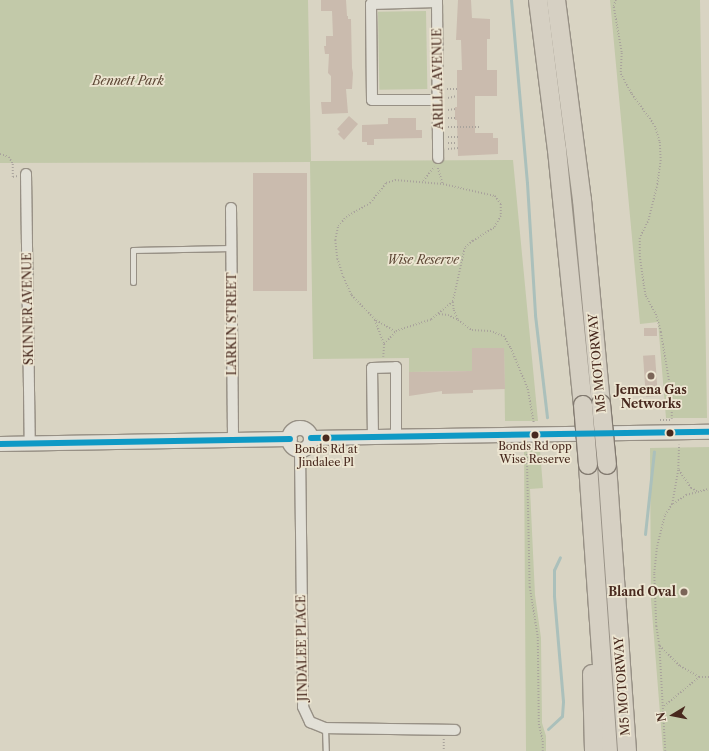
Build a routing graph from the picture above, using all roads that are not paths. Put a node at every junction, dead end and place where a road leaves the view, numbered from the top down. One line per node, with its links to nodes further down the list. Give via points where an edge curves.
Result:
1 (538, 0): 19 (highway, M5 MOTORWAY, bridge, via 557,150)
2 (556, 0): 20 (highway, M5 MOTORWAY, bridge, via 582,200 607,465)
3 (437, 1): 4 (street, ARILLA AVENUE); 4 (street, via 371,4 372,100)
4 (442, 99): 5 (street, ARILLA AVENUE)
5 (438, 158)
6 (26, 174): 17 (street, SKINNER AVENUE)
7 (231, 208): 8 (street, LARKIN STREET)
8 (232, 248): 9 (lane, via 133,250); 15 (street, LARKIN STREET)
9 (133, 282)
10 (709, 432): 11 (main road)
11 (396, 437): 13 (main road); 13 (street, via 396,367 383,367 372,368)
12 (311, 438): 13 (main road); 14 (main road, via 302,428 295,430); 18 (main road, via 309,445)
13 (373, 438)
14 (290, 439): 15 (main road); 18 (main road, via 294,448)
15 (233, 440): 17 (main road)
16 (0, 444): 17 (main road)
17 (30, 444)
18 (300, 450): 21 (street, JINDALEE PLACE, via 303,707 310,722)
19 (588, 465): 24 (highway); 25 (highway, M5 MOTORWAY)
20 (625, 716): 26 (highway, M5 MOTORWAY); 27 (highway)
21 (325, 728): 22 (street, JINDALEE PLACE); 23 (lane)
22 (455, 730)
23 (326, 751)
24 (594, 751)
25 (608, 751)
26 (627, 751)
27 (630, 751)

